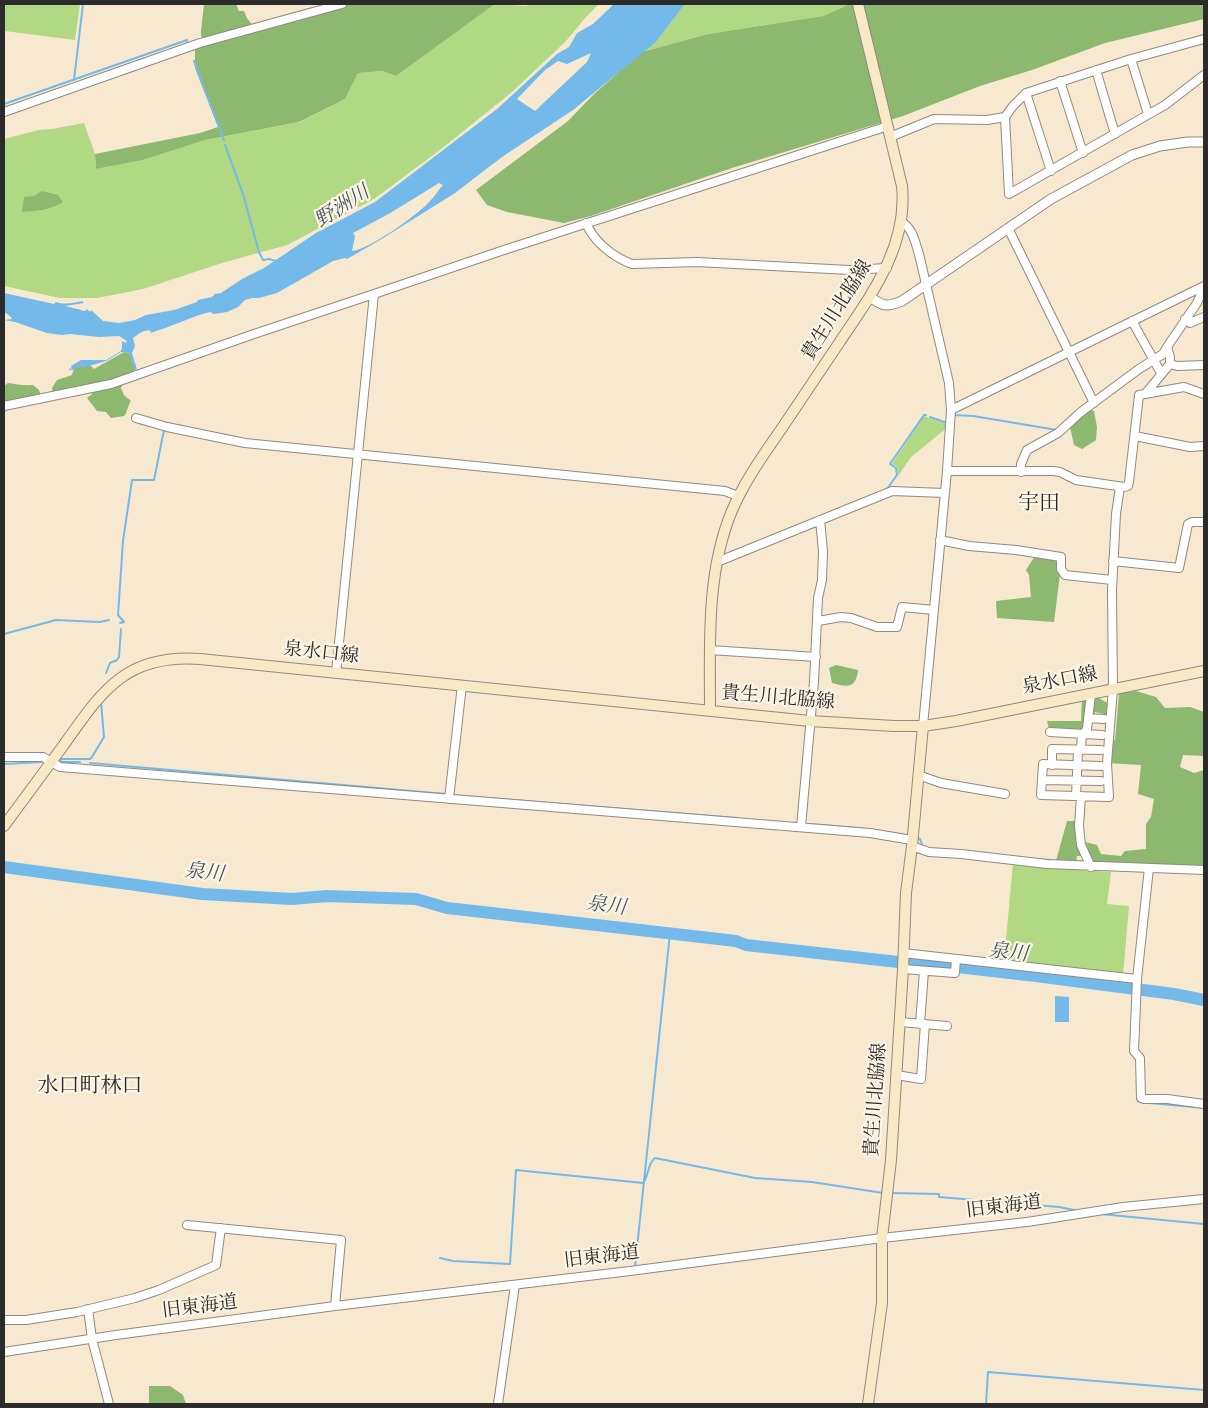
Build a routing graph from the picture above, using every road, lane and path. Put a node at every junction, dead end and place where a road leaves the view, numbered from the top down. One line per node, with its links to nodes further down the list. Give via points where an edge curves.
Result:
1 (342, 4): 9 (street, via 200,43)
2 (858, 4): 12 (main road, 貴生川北脇線)
3 (1204, 39): 4 (street)
4 (1131, 59): 5 (street); 10 (street)
5 (1096, 70): 7 (street); 13 (street)
6 (1204, 75): 10 (street)
7 (1060, 81): 8 (street); 16 (street)
8 (1026, 93): 11 (street); 17 (street)
9 (4, 112)
10 (1148, 114): 13 (street)
11 (1005, 117): 14 (street, via 934,119); 17 (street, via 1009,194)
12 (888, 126): 14 (main road, 貴生川北脇線); 19 (street)
13 (1115, 134): 16 (street)
14 (890, 137): 18 (main road, 貴生川北脇線, via 902,186)
15 (1204, 142): 20 (street, via 1160,146 1132,155 1051,199)
16 (1083, 153): 17 (street)
17 (1051, 171)
18 (902, 222): 21 (main road, 貴生川北脇線); 22 (street, via 913,236)
19 (586, 223): 21 (street, via 596,240 632,264 697,262 849,270); 24 (street)
20 (1008, 228): 22 (street); 30 (street)
21 (886, 268): 25 (main road, 貴生川北脇線)
22 (927, 284): 25 (street, via 889,306); 39 (street, via 949,382)
23 (1204, 286): 27 (street); 28 (street)
24 (374, 294): 38 (street, via 111,384); 43 (street)
25 (870, 297): 48 (main road, 貴生川北脇線)
26 (1204, 317): 27 (street, via 1190,323)
27 (1185, 319): 29 (street)
28 (1132, 321): 30 (street); 31 (street)
29 (1167, 347): 31 (street, via 1163,354); 32 (street)
30 (1068, 352): 37 (street); 39 (street)
31 (1152, 360): 34 (street); 37 (street)
32 (1170, 364): 33 (street); 34 (street)
33 (1204, 365)
34 (1161, 373): 35 (street)
35 (1146, 393): 36 (street, via 1184,387); 41 (street, via 1139,395)
36 (1204, 394)
37 (1094, 403): 45 (street, via 1058,433 1027,450)
38 (4, 406)
39 (951, 410): 44 (street)
40 (136, 418): 43 (street, via 245,443)
41 (1135, 436): 42 (street, via 1190,447); 46 (street, via 1130,482 1128,486)
42 (1204, 446)
43 (358, 454): 48 (street, via 725,491); 60 (street)
44 (948, 471): 45 (street); 47 (street)
45 (1020, 472): 46 (street, via 1053,470 1076,480)
46 (1120, 487): 52 (street)
47 (944, 493): 49 (street, via 892,491); 51 (street)
48 (738, 496): 53 (main road, 貴生川北脇線)
49 (820, 520): 53 (street); 56 (street, via 823,551)
50 (1204, 522): 52 (street, via 1188,524 1179,568)
51 (940, 540): 54 (street, via 1061,558 1061,570 1065,575); 55 (street)
52 (1113, 561): 54 (street)
53 (717, 562): 57 (main road, 貴生川北脇線)
54 (1112, 580): 62 (street)
55 (934, 610): 56 (street, via 902,606 897,627 877,628 841,617); 68 (street)
56 (818, 621): 58 (street)
57 (710, 650): 58 (street); 64 (main road, 貴生川北脇線)
58 (816, 658): 67 (street)
59 (1204, 671): 62 (main road, 泉水口線)
60 (336, 673): 61 (main road, 泉水口線); 75 (main road, 泉水口線, via 189,659 167,659 147,664 111,684)
61 (462, 685): 64 (main road, 泉水口線); 85 (street)
62 (1113, 690): 63 (main road, 泉水口線); 84 (street, via 1107,763 1109,798)
63 (1091, 694): 65 (street); 68 (main road, 泉水口線)
64 (710, 711): 67 (main road, 貴生川北脇線)
65 (1088, 718): 66 (street); 70 (street)
66 (1104, 720)
67 (810, 721): 68 (main road, 貴生川北脇線); 87 (street)
68 (923, 726): 79 (main road, 貴生川北脇線)
69 (1050, 732): 70 (street)
70 (1083, 734): 71 (street); 72 (street)
71 (1102, 735)
72 (1080, 750): 73 (street); 76 (street, via 1052,749); 77 (street)
73 (1101, 750)
74 (4, 757): 75 (street, via 43,757)
75 (51, 762): 85 (street, via 60,767); 86 (main road, 泉水口線)
76 (1052, 765): 77 (street); 80 (street, via 1043,764)
77 (1078, 765): 78 (street); 81 (street)
78 (1100, 766)
79 (918, 775): 83 (street); 88 (main road, 貴生川北脇線)
80 (1042, 780): 81 (street); 84 (street, via 1041,795)
81 (1077, 781): 82 (street); 84 (street)
82 (1101, 781)
83 (1005, 794)
84 (1079, 796): 89 (street, via 1081,845)
85 (449, 799): 87 (street)
86 (4, 826)
87 (800, 827): 88 (street, via 870,833)
88 (912, 843): 89 (street, via 929,852); 92 (main road, 貴生川北脇線)
89 (1090, 867): 90 (street)
90 (1149, 868): 91 (street); 96 (street)
91 (1204, 870)
92 (903, 953): 93 (street); 94 (main road, 貴生川北脇線)
93 (956, 959): 95 (street, via 954,973); 96 (street)
94 (904, 969): 95 (street); 97 (main road, 貴生川北脇線)
95 (924, 971): 98 (street)
96 (1137, 982): 101 (street, via 1134,1051 1140,1058 1141,1098)
97 (900, 1022): 98 (street); 100 (main road, 貴生川北脇線)
98 (922, 1024): 99 (street); 100 (street, via 921,1079)
99 (947, 1026)
100 (896, 1075): 105 (main road, 貴生川北脇線)
101 (1204, 1104)
102 (1204, 1199): 105 (street, 旧東海道)
103 (187, 1225): 104 (street)
104 (221, 1228): 107 (street, via 292,1231 341,1240); 108 (street, via 216,1265 159,1290)
105 (882, 1238): 106 (street, 旧東海道); 114 (main road, 貴生川北脇線, via 882,1303)
106 (515, 1285): 107 (street, 旧東海道); 113 (street)
107 (335, 1306): 110 (street, 旧東海道)
108 (88, 1309): 109 (street, via 26,1320); 110 (street)
109 (4, 1320)
110 (92, 1339): 111 (street, 旧東海道); 112 (street)
111 (4, 1352)
112 (109, 1404)
113 (498, 1404)
114 (868, 1404)

